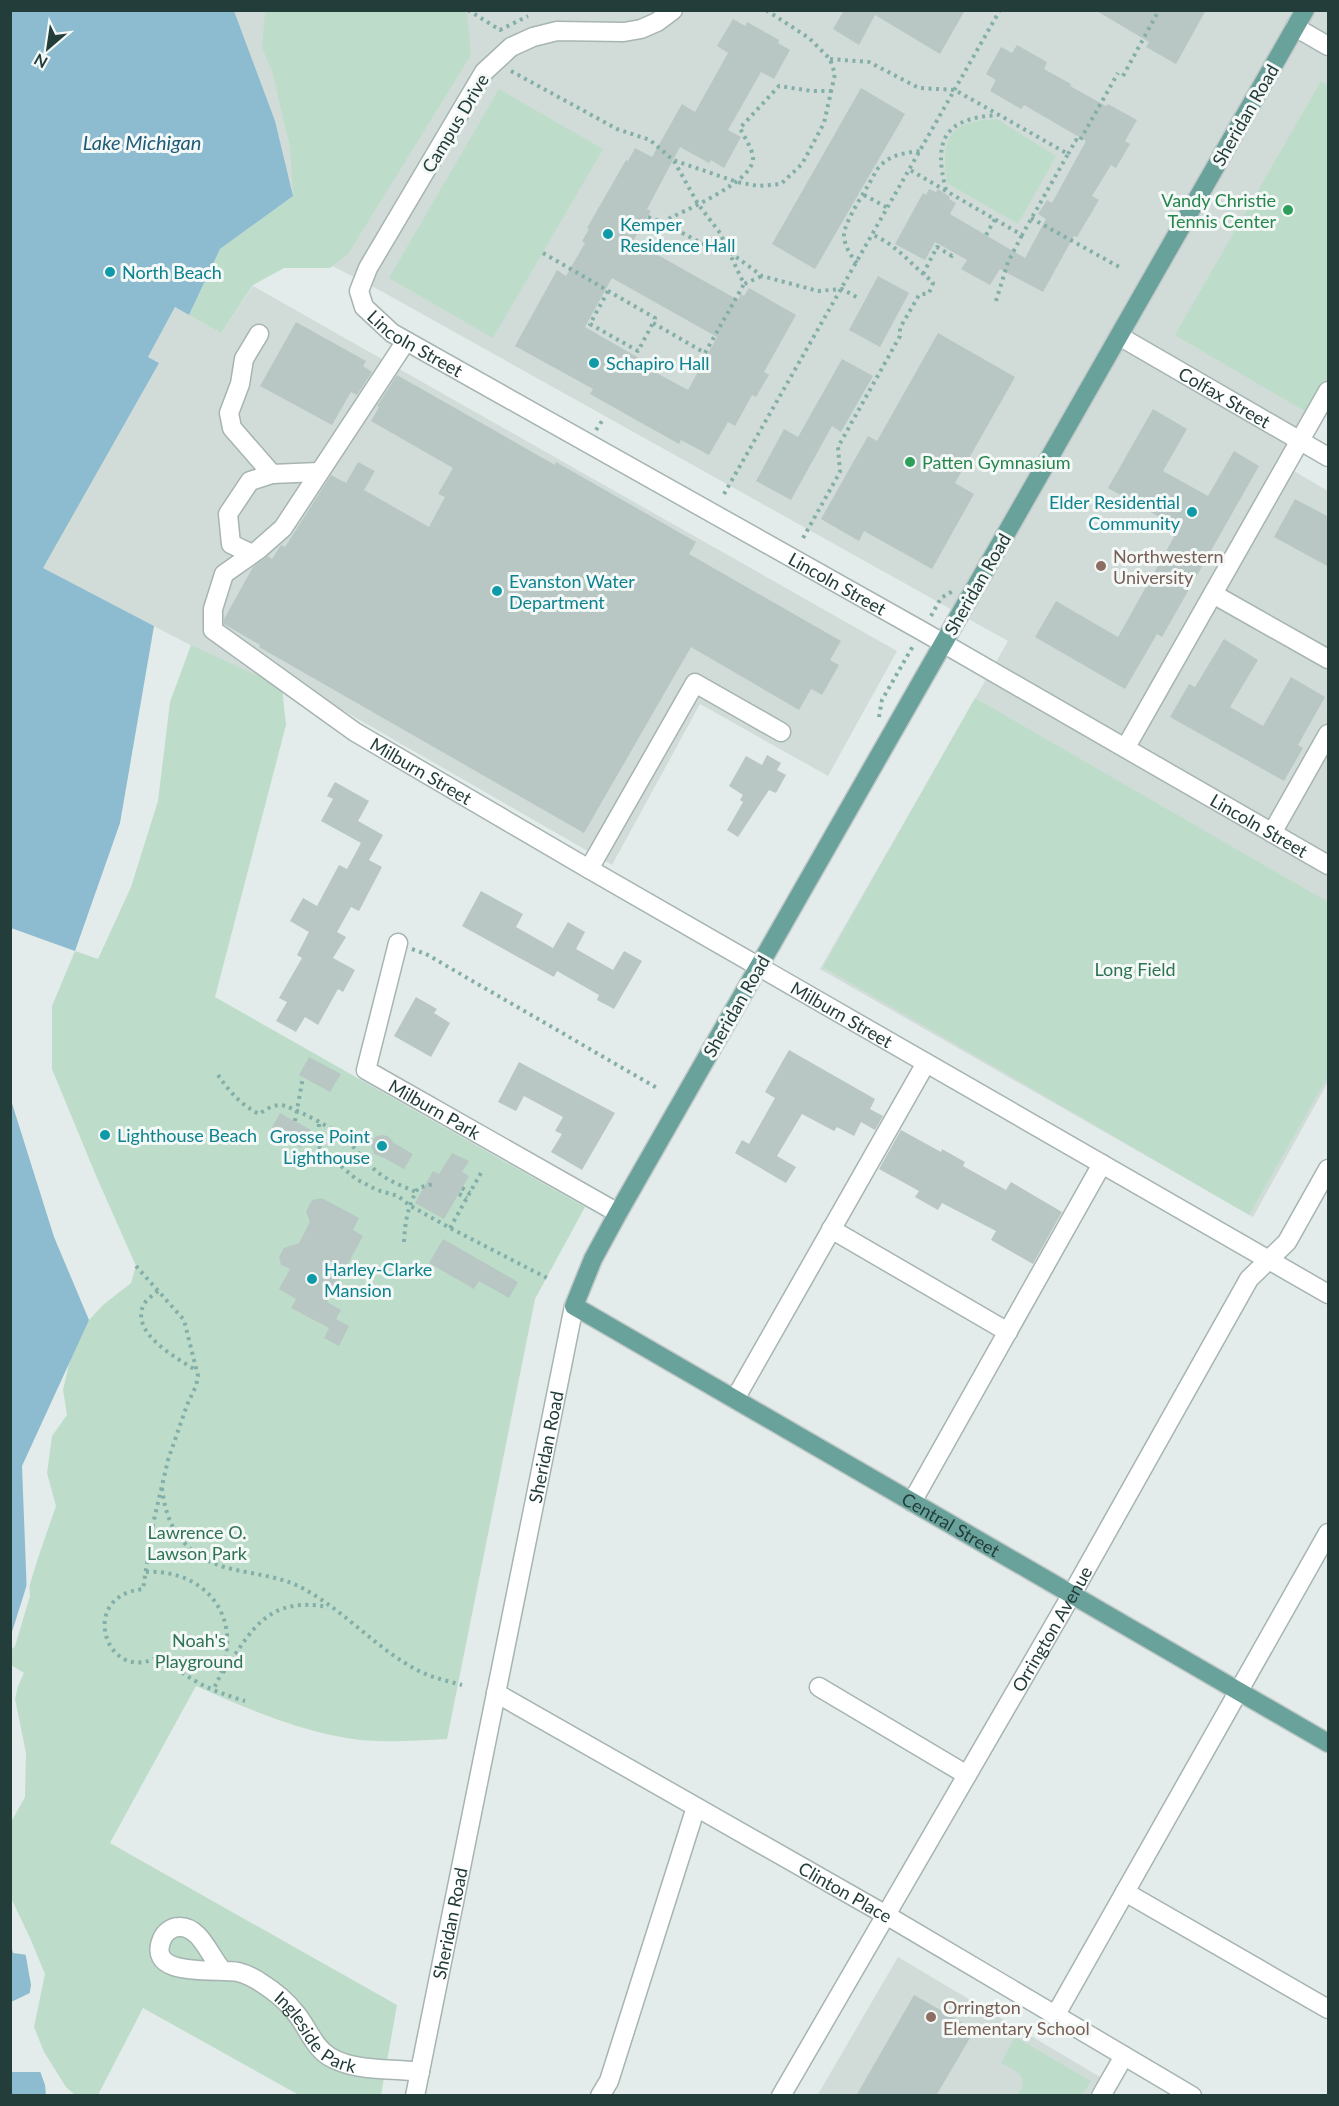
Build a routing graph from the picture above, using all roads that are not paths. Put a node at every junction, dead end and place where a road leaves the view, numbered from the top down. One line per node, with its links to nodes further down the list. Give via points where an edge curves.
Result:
1 (673, 10): 5 (street, Campus Drive, via 641,29 557,31 533,37 512,47 484,72 368,268)
2 (1305, 10): 3 (main road, Sheridan Road)
3 (1295, 27): 4 (street); 7 (main road, Sheridan Road)
4 (1329, 46)
5 (359, 291): 8 (street, Lincoln Street, via 370,314)
6 (259, 334): 13 (street, via 244,360 229,413 232,428)
7 (1119, 336): 10 (street, Colfax Street); 16 (main road, Sheridan Road)
8 (406, 341): 12 (street); 16 (street, Lincoln Street)
9 (1329, 391): 10 (street)
10 (1300, 441): 11 (street, Colfax Street); 15 (street)
11 (1329, 457)
12 (320, 472): 13 (street); 14 (street, via 283,528)
13 (272, 474): 14 (street, via 250,481 228,514 231,544)
14 (252, 554): 23 (street, Milburn Street, via 224,574 213,609 213,630 355,732)
15 (1213, 594): 17 (street); 20 (street)
16 (943, 643): 20 (street, Lincoln Street); 25 (main road, Sheridan Road)
17 (1329, 659)
18 (781, 732): 23 (street, via 695,683)
19 (1329, 734): 21 (street)
20 (1126, 747): 21 (street, Lincoln Street)
21 (1272, 833): 22 (street, Lincoln Street)
22 (1329, 865)
23 (589, 869): 25 (street, Milburn Street)
24 (398, 943): 29 (street, Milburn Park, via 366,1070)
25 (759, 967): 26 (street, Milburn Street); 29 (main road, Sheridan Road)
26 (926, 1063): 27 (street, Milburn Street); 30 (street)
27 (1102, 1164): 31 (street, Milburn Street); 34 (street)
28 (1329, 1169): 31 (street, Orrington Avenue, via 1287,1242)
29 (618, 1213): 33 (main road, Sheridan Road)
30 (831, 1229): 34 (street); 35 (street)
31 (1268, 1260): 32 (street, Milburn Street); 38 (street, Orrington Avenue, via 1250,1279)
32 (1329, 1294)
33 (574, 1306): 35 (main road, Central Street); 41 (street, Sheridan Road)
34 (1008, 1332): 36 (street)
35 (735, 1400): 36 (main road, Central Street)
36 (912, 1502): 38 (main road, Central Street)
37 (1329, 1533): 40 (street)
38 (1072, 1594): 40 (main road, Central Street); 43 (street, Orrington Avenue)
39 (819, 1688): 43 (street)
40 (1239, 1691): 42 (main road, Central Street); 45 (street)
41 (496, 1693): 44 (street, Clinton Place); 51 (street, Sheridan Road)
42 (1329, 1743)
43 (967, 1775): 46 (street, Orrington Avenue)
44 (696, 1807): 46 (street, Clinton Place); 53 (street, via 609,2081)
45 (1125, 1892): 48 (street); 49 (street)
46 (886, 1915): 49 (street, Clinton Place); 54 (street, Orrington Avenue)
47 (222, 1970): 51 (street, Ingleside Park, via 241,1972 262,1983 295,2011 329,2057 360,2067)
48 (1329, 2009)
49 (1055, 2016): 50 (street, Clinton Place)
50 (1124, 2056): 55 (street); 56 (street, Clinton Place)
51 (420, 2072): 52 (street, Sheridan Road)
52 (415, 2096)
53 (600, 2096)
54 (781, 2096)
55 (1101, 2096)
56 (1192, 2096)

